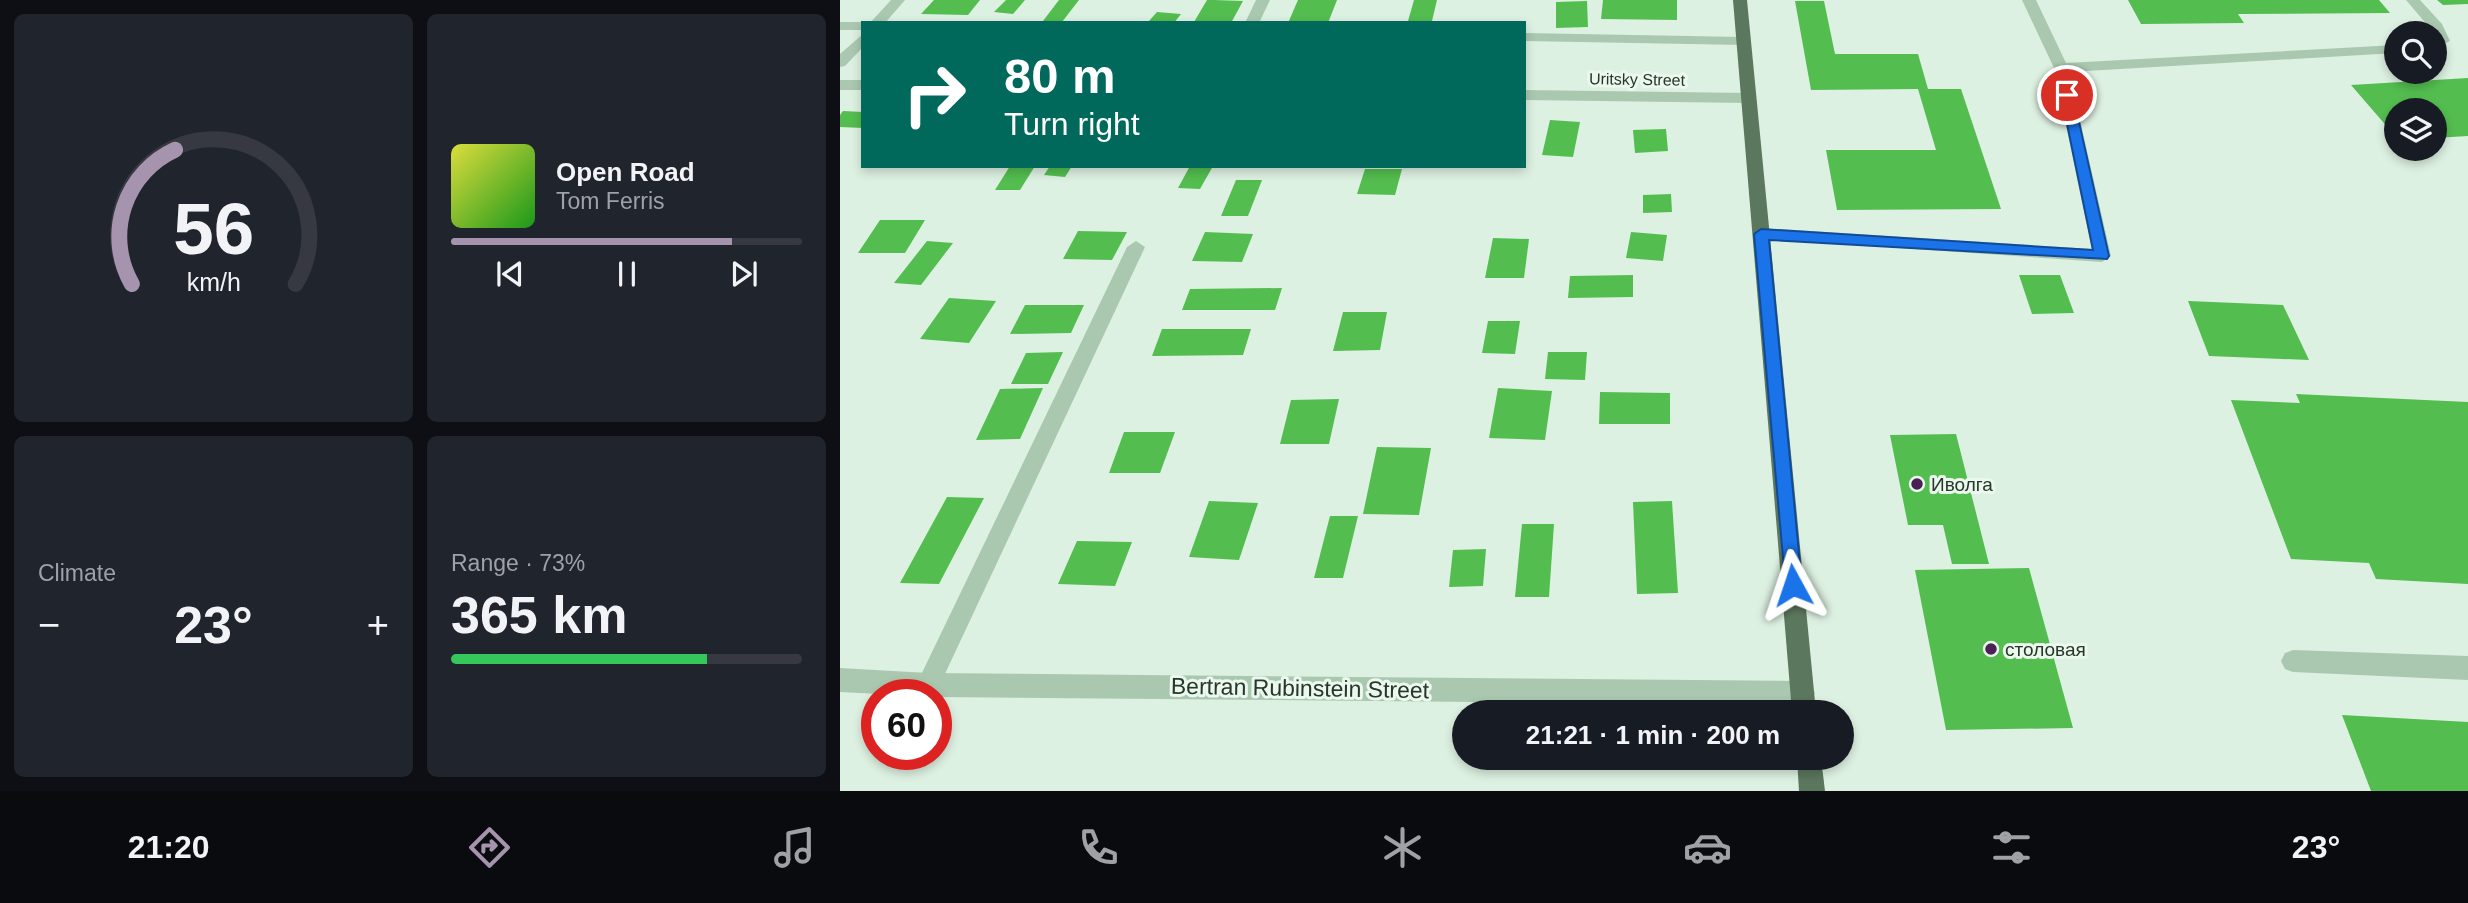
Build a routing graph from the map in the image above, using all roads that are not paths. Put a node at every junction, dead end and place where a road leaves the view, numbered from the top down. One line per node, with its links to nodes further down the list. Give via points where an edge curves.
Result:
1 (898, 0): 6 (street)
2 (1263, 0): 7 (street)
3 (1740, 0): 13 (main road)
4 (2029, 0): 16 (lane)
5 (2413, 0): 8 (street)
6 (879, 21)
7 (1253, 21)
8 (2432, 21)
9 (840, 26): 10 (street)
10 (861, 26)
11 (1526, 37): 13 (street)
12 (861, 40): 15 (street)
13 (1744, 41): 20 (main road)
14 (2384, 50): 16 (street)
15 (840, 63)
16 (2061, 68): 21 (lane, via 2102,256)
17 (840, 85): 18 (street)
18 (861, 85)
19 (1526, 95): 20 (street, Uritsky Street)
20 (1749, 98): 21 (main road)
21 (1761, 234): 30 (main road)
22 (1136, 247): 25 (street)
23 (2293, 661): 24 (street)
24 (2468, 668)
25 (931, 679)
26 (840, 680): 27 (street, Bertran Rubinstein Street)
27 (861, 681)
28 (952, 685): 29 (street, Bertran Rubinstein Street)
29 (1700, 700)
30 (1803, 700)
31 (1810, 770): 32 (main road)
32 (1812, 791)

